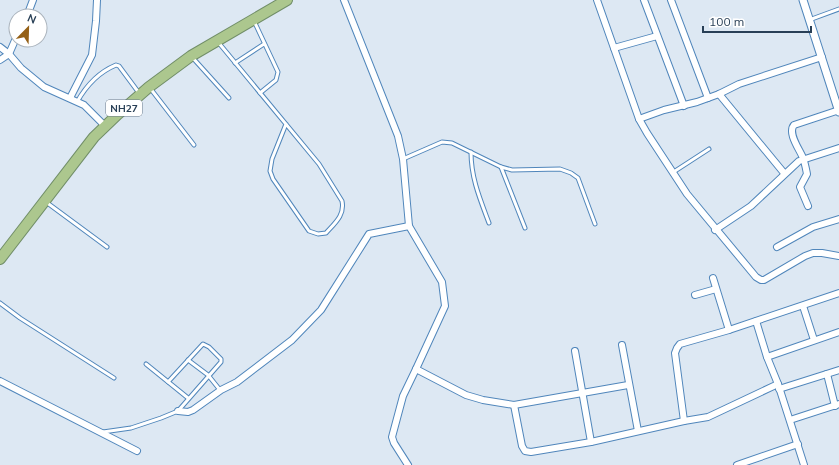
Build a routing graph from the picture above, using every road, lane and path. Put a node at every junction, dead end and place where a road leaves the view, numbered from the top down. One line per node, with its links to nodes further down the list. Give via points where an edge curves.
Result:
1 (97, 0): 27 (street, via 92,55)
2 (287, 0): 8 (highway, NH27)
3 (344, 0): 41 (street, via 398,136)
4 (597, 0): 17 (street)
5 (644, 0): 12 (street)
6 (671, 0): 29 (street)
7 (803, 0): 11 (street)
8 (275, 2): 10 (highway, NH27)
9 (839, 9): 11 (lane)
10 (254, 19): 13 (highway, NH27); 14 (lane)
11 (810, 20): 20 (street)
12 (657, 36): 17 (street); 31 (street)
13 (217, 41): 19 (highway, NH27); 22 (lane)
14 (264, 44): 22 (lane); 24 (lane, via 278,76)
15 (0, 47): 18 (street)
16 (12, 48): 18 (street)
17 (614, 48): 33 (street)
18 (9, 54): 21 (street); 27 (street, via 44,87)
19 (191, 56): 23 (highway, NH27); 28 (lane)
20 (822, 57): 26 (street, via 739,84); 32 (street)
21 (0, 60)
22 (235, 63): 24 (lane)
23 (149, 87): 25 (highway, NH27); 36 (lane)
24 (260, 93): 34 (lane)
25 (140, 94): 30 (lane, via 116,65 90,83); 35 (highway, NH27)
26 (719, 94): 29 (street); 44 (street)
27 (70, 98): 30 (street)
28 (228, 98)
29 (708, 98): 31 (street)
30 (77, 102): 35 (street)
31 (684, 106): 33 (street)
32 (839, 111): 40 (street, via 794,125 792,133)
33 (639, 119): 43 (street)
34 (286, 124): 34 (lane, via 319,164 342,201 342,215 326,233 308,231 270,171)
35 (105, 126): 45 (highway, NH27)
36 (194, 145)
37 (839, 148): 40 (street)
38 (709, 149): 43 (lane)
39 (471, 152): 41 (lane, via 452,143 442,142); 42 (lane); 48 (lane, via 471,168)
40 (804, 158): 44 (street); 46 (street, via 807,176 800,187)
41 (403, 159): 50 (street)
42 (501, 167): 49 (lane, via 512,170 560,169 571,173 578,178); 51 (lane)
43 (672, 173): 52 (street)
44 (784, 173): 52 (street, via 751,206)
45 (45, 201): 54 (lane); 56 (highway, NH27)
46 (808, 206)
47 (839, 219): 53 (street, via 813,227)
48 (489, 223)
49 (595, 224)
50 (409, 226): 72 (street, via 442,282 445,306); 81 (street, via 369,234 321,310 292,340 236,382)
51 (525, 228)
52 (715, 230): 55 (street, via 761,280 813,253)
53 (777, 247)
54 (107, 248)
55 (839, 257)
56 (0, 259)
57 (712, 278): 58 (street)
58 (716, 289): 60 (street); 64 (street)
59 (839, 294): 62 (street)
60 (694, 295)
61 (0, 303): 76 (lane)
62 (803, 306): 63 (street); 66 (street)
63 (756, 321): 64 (street); 69 (street)
64 (729, 330): 88 (street, via 680,344 677,348 675,353)
65 (839, 332): 66 (street)
66 (814, 340): 69 (street)
67 (622, 345): 79 (street)
68 (575, 351): 82 (street)
69 (767, 357): 80 (street)
70 (188, 360): 75 (lane); 75 (lane, via 203,344 209,347 221,362); 78 (lane)
71 (146, 364): 78 (lane)
72 (416, 369): 84 (street, via 466,395); 94 (street, via 403,396 392,437)
73 (839, 370): 74 (street)
74 (827, 374): 80 (street); 85 (street)
75 (208, 375): 81 (lane); 83 (lane)
76 (114, 378)
77 (0, 381): 90 (street)
78 (168, 382): 83 (lane)
79 (628, 385): 82 (street); 89 (street)
80 (779, 386): 87 (street); 88 (street, via 708,417)
81 (221, 390): 86 (street, via 188,412)
82 (582, 393): 84 (street); 91 (street)
83 (188, 398): 86 (lane)
84 (514, 405): 91 (street, via 525,451)
85 (837, 405): 87 (street)
86 (178, 411): 90 (lane, via 131,428)
87 (790, 420): 92 (street)
88 (684, 421): 89 (street)
89 (638, 431): 91 (street)
90 (101, 433): 93 (street)
91 (591, 442)
92 (798, 444): 95 (street); 96 (street)
93 (137, 451)
94 (408, 465)
95 (737, 465)
96 (804, 465)

